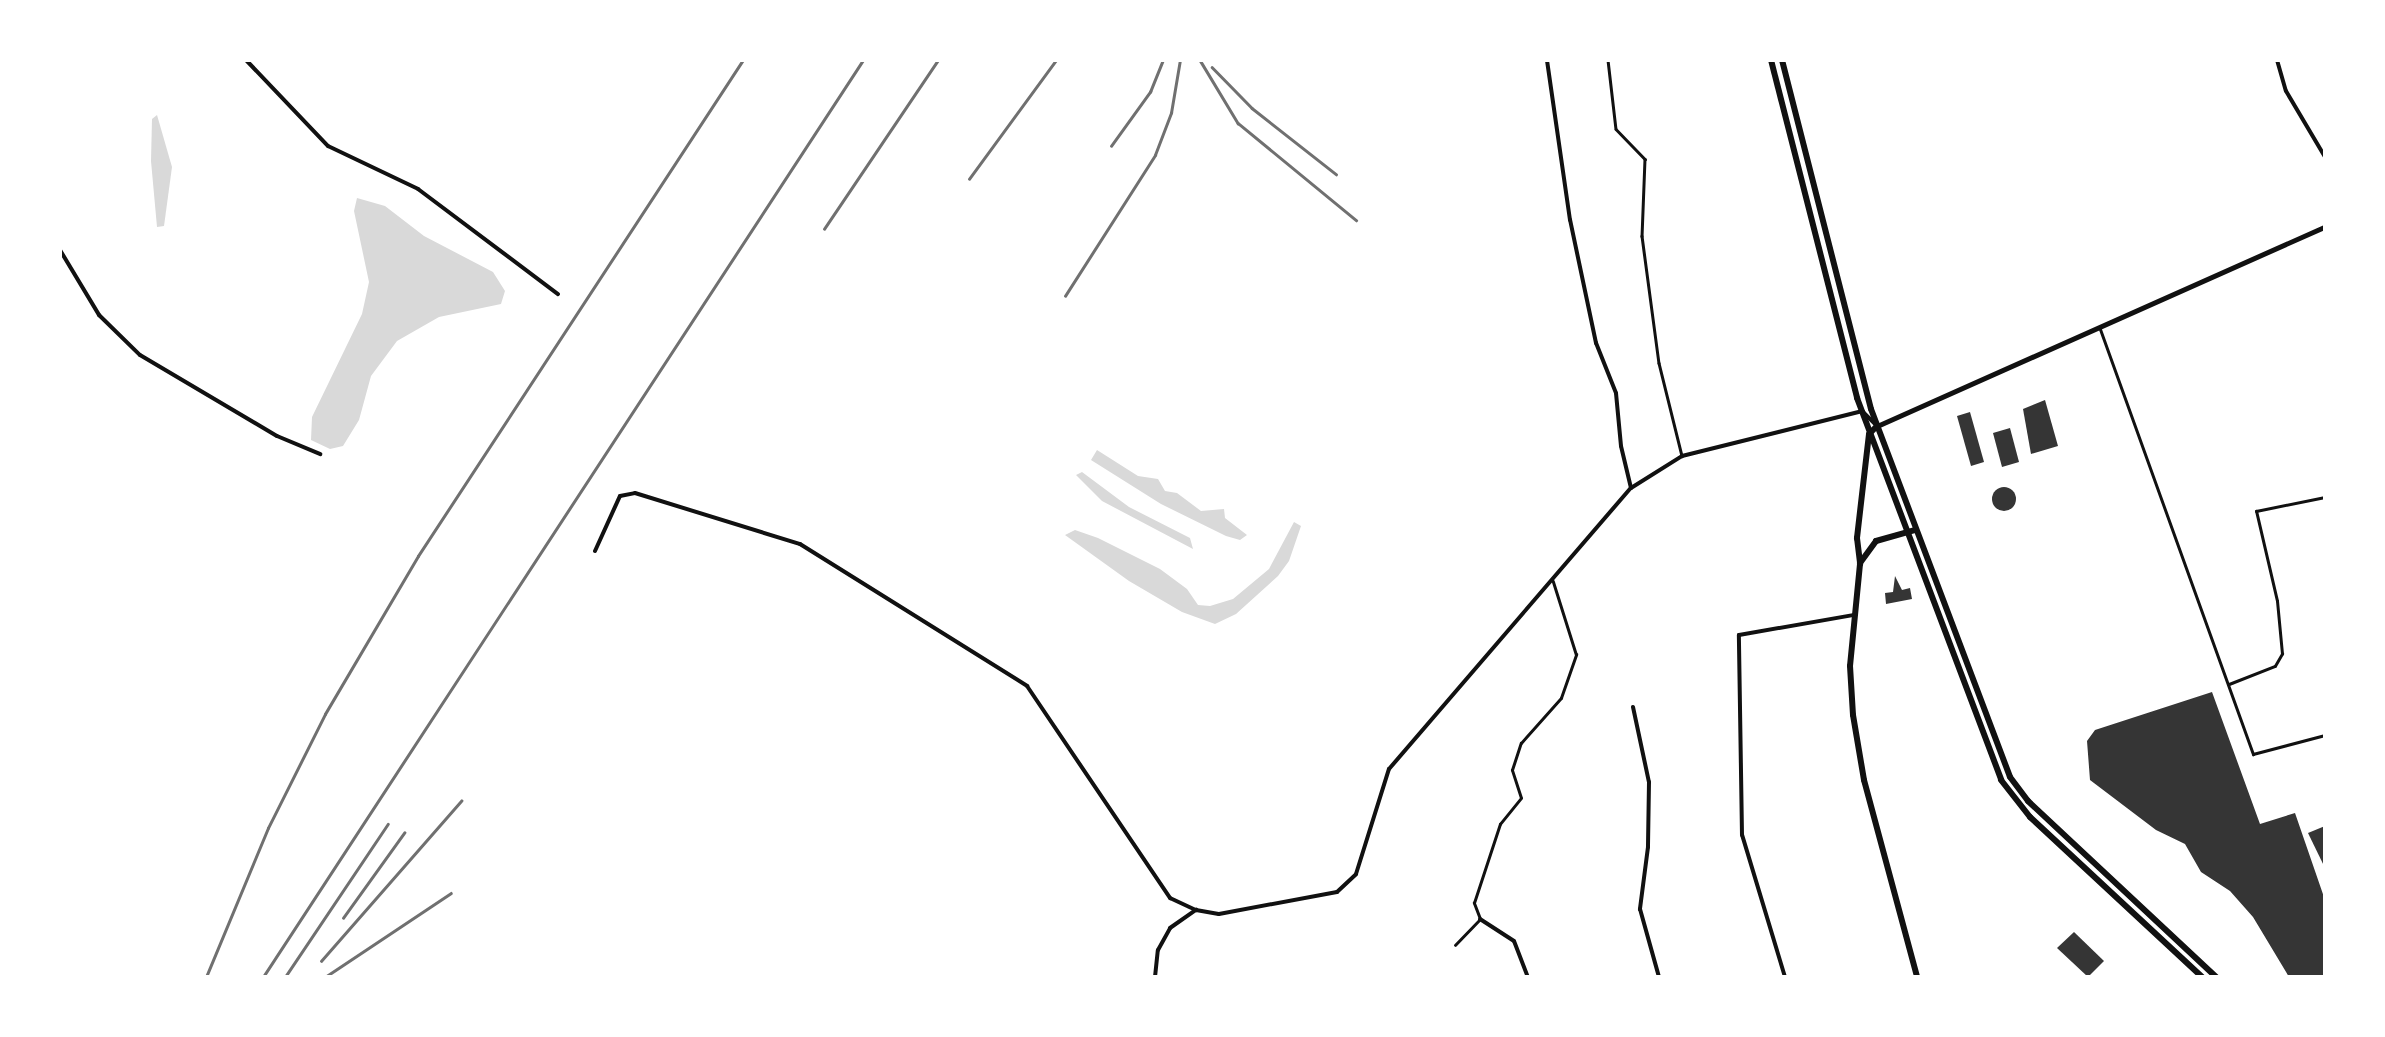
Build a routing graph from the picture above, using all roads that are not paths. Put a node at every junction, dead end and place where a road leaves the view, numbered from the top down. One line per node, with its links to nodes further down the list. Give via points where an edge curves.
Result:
1 (246, 60): 12 (street, via 328,146 418,189)
2 (1546, 60): 19 (street, via 1570,220 1596,342 1616,393)
3 (1608, 60): 18 (lane, via 1616,128 1645,160 1642,236 1658,363)
4 (1771, 60): 8 (main road)
5 (1782, 60): 7 (main road)
6 (2277, 60): 9 (street, via 2286,91)
7 (1798, 130): 8 (main road); 15 (main road)
8 (1788, 132): 14 (main road)
9 (2325, 156)
10 (2325, 227): 13 (street)
11 (60, 250): 17 (street, via 98,315 140,355)
12 (558, 294)
13 (2100, 327): 15 (street); 26 (lane)
14 (1862, 411): 15 (street); 16 (main road); 18 (street)
15 (1877, 426): 16 (main road); 21 (main road)
16 (1869, 434): 21 (main road); 23 (main road)
17 (320, 454)
18 (1682, 456): 19 (street)
19 (1631, 488): 24 (street)
20 (2325, 497): 26 (lane, via 2256,511 2282,654 2275,666)
21 (1911, 531): 23 (main road, via 1876,541); 30 (main road, via 2010,778); 31 (main road, via 2001,780 2030,817)
22 (595, 552): 29 (street, via 620,496 635,493 800,544 1028,686 1170,898)
23 (1860, 564): 25 (main road)
24 (1553, 582): 29 (street, via 1389,769 1348,886 1219,914); 32 (lane, via 1576,655 1561,698 1521,743 1512,770 1521,798 1500,824 1474,902)
25 (1854, 615): 37 (street, via 1739,635 1742,835); 38 (main road, via 1856,748)
26 (2229, 685): 28 (lane, via 2254,754)
27 (1633, 708): 36 (street, via 1649,782 1640,909)
28 (2325, 735)
29 (1196, 910): 34 (street, via 1170,928)
30 (2145, 910): 31 (lane); 40 (main road)
31 (2137, 916): 39 (main road)
32 (1480, 919): 33 (lane); 35 (street, via 1514,941)
33 (1455, 946)
34 (1154, 977)
35 (1528, 977)
36 (1659, 977)
37 (1785, 977)
38 (1917, 977)
39 (2202, 977)
40 (2216, 977)

